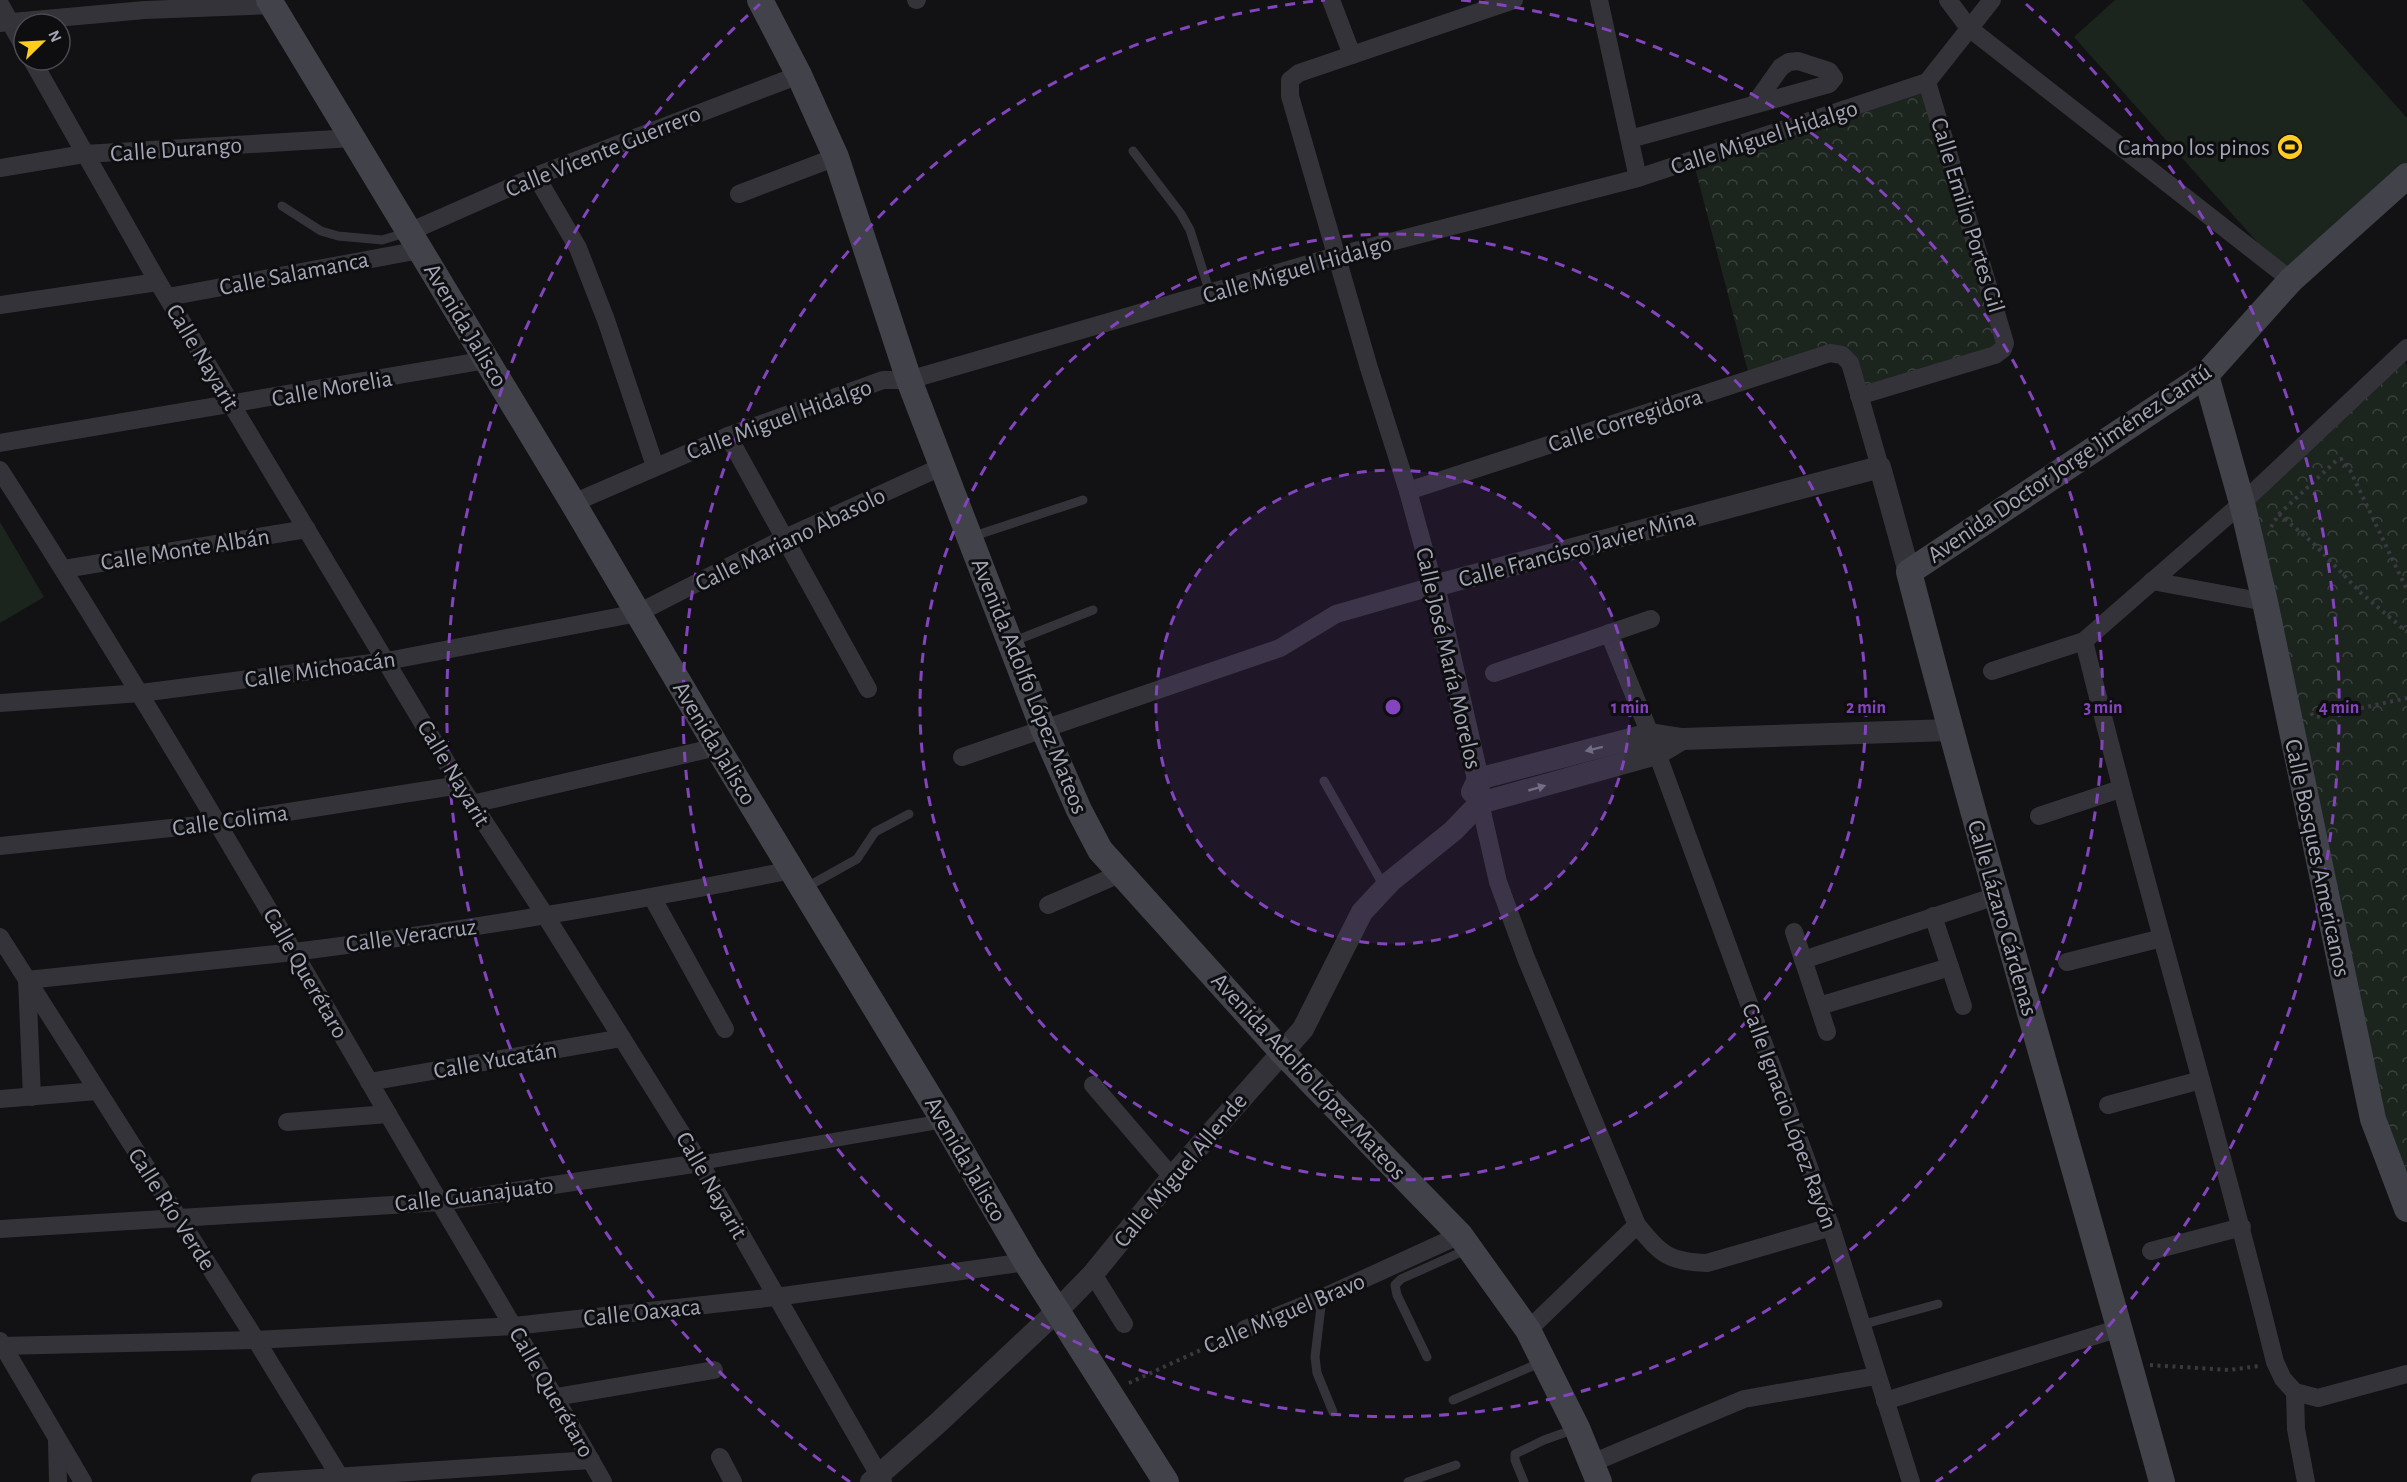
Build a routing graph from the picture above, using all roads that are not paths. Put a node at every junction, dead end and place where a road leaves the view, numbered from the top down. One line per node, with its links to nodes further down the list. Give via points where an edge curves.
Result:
1 (760, 0): 14 (main road, Avenida Adolfo López Mateos)
2 (1331, 0): 12 (street)
3 (1514, 0): 12 (street)
4 (1599, 0): 18 (street)
5 (1948, 0): 11 (street)
6 (1992, 0): 11 (street)
7 (271, 3): 9 (street); 17 (main road, Avenida Jalisco)
8 (0, 4): 10 (street)
9 (142, 5): 10 (street)
10 (5, 23)
11 (1969, 28): 15 (street); 30 (street)
12 (1352, 55): 29 (street, Calle José María Morelos, via 1299,73 1290,80 1290,96)
13 (39, 72): 20 (street, Calle Nayarit)
14 (799, 75): 21 (main road, Avenida Adolfo López Mateos); 23 (street, Calle Vicente Guerrero)
15 (1928, 82): 25 (street, Calle Miguel Hidalgo); 39 (street, Calle Emilio Portes Gil, via 2005,337 2003,349 1995,355)
16 (1754, 105): 18 (street)
17 (353, 138): 20 (street, Calle Durango); 28 (main road, Avenida Jalisco)
18 (1630, 139): 25 (street)
19 (1133, 151): 32 (lane, via 1190,230)
20 (84, 154): 22 (street, Calle Durango); 31 (street, Calle Nayarit)
21 (836, 157): 26 (street); 38 (main road, Avenida Adolfo López Mateos)
22 (0, 168)
23 (536, 176): 28 (street, Calle Vicente Guerrero); 43 (street, via 578,248)
24 (2407, 176): 30 (main road, Avenida Doctor Jorge Jiménez Cantú)
25 (1638, 178): 29 (street, Calle Miguel Hidalgo)
26 (739, 194)
27 (282, 206): 28 (lane, via 321,231 338,236)
28 (415, 241): 31 (street, Calle Salamanca); 36 (main road, Avenida Jalisco)
29 (1336, 256): 32 (street, Calle Miguel Hidalgo); 47 (street, Calle José María Morelos)
30 (2291, 280): 37 (main road, Avenida Doctor Jorge Jiménez Cantú)
31 (163, 289): 33 (street, Calle Salamanca); 40 (street, Calle Nayarit)
32 (1210, 293): 38 (street, Calle Miguel Hidalgo)
33 (0, 305)
34 (1842, 355): 39 (street, Calle Lázaro Cárdenas, via 1850,363); 47 (street, Calle Corregidora, via 1830,353)
35 (2404, 356): 49 (street)
36 (487, 360): 40 (street, Calle Morelia); 50 (main road, Avenida Jalisco)
37 (2206, 375): 49 (main road, Calle Bosques Americanos); 55 (main road, Avenida Doctor Jorge Jiménez Cantú)
38 (909, 380): 41 (street, Calle Miguel Hidalgo, via 883,380); 44 (main road, Avenida Adolfo López Mateos)
39 (1859, 396): 45 (street, Calle Lázaro Cárdenas)
40 (232, 405): 42 (street, Calle Morelia); 51 (street, Calle Nayarit)
41 (728, 436): 43 (street, Calle Miguel Hidalgo); 53 (street)
42 (0, 443)
43 (655, 466): 50 (street, Calle Miguel Hidalgo)
44 (942, 466): 52 (main road, Avenida Adolfo López Mateos); 53 (street, Calle Mariano Abasolo)
45 (1880, 467): 55 (street, Calle Lázaro Cárdenas); 57 (street, Calle Francisco Javier Mina)
46 (0, 470): 54 (street, Calle Querétaro)
47 (1408, 491): 57 (street, Calle José María Morelos)
48 (1083, 500): 52 (lane)
49 (2242, 502): 56 (street); 58 (main road, Calle Bosques Americanos)
50 (573, 503): 60 (main road, Avenida Jalisco)
51 (307, 529): 54 (street, Calle Monte Albán); 65 (street, Calle Nayarit)
52 (970, 538): 64 (main road, Avenida Adolfo López Mateos)
53 (783, 539): 60 (street, Calle Mariano Abasolo); 68 (street)
54 (64, 569): 69 (street, Calle Querétaro)
55 (1909, 572): 72 (main road, Calle Lázaro Cárdenas)
56 (2152, 581): 58 (street); 63 (street)
57 (1434, 586): 71 (street, Calle Francisco Javier Mina, via 1336,614 1280,648); 76 (street, Calle José María Morelos)
58 (2265, 602): 122 (main road, Calle Bosques Americanos, via 2373,1119)
59 (1094, 610): 64 (lane)
60 (638, 613): 65 (street, Calle Michoacán); 74 (main road, Avenida Jalisco)
61 (1651, 618): 62 (street)
62 (1609, 633): 67 (street); 73 (street, Calle Ignacio López Rayón)
63 (2084, 641): 66 (street); 79 (street)
64 (1010, 642): 71 (main road, Avenida Adolfo López Mateos)
65 (387, 661): 69 (street, Calle Michoacán); 78 (street, Calle Nayarit)
66 (1992, 671)
67 (1494, 673)
68 (868, 689)
69 (141, 693): 70 (street, Calle Michoacán); 84 (street, Calle Querétaro)
70 (0, 703)
71 (1043, 728): 75 (street, Calle Francisco Javier Mina); 87 (main road, Avenida Adolfo López Mateos, via 1100,850)
72 (1950, 730): 73 (street, via 1682,739); 90 (main road, Calle Lázaro Cárdenas)
73 (1654, 744): 76 (street, one-way to 76); 80 (street, one-way to 73); 125 (street, Calle Ignacio López Rayón)
74 (717, 747): 81 (street); 88 (main road, Avenida Jalisco)
75 (962, 757)
76 (1478, 779): 80 (street, Calle José María Morelos); 85 (street, Calle Miguel Allende)
77 (1324, 781): 89 (lane)
78 (460, 785): 81 (street, Calle Nayarit); 84 (street, Calle Colima)
79 (2120, 789): 83 (street); 97 (street)
80 (1480, 803): 85 (street, Calle Miguel Allende); 124 (street, Calle José María Morelos, via 1502,893 1526,958)
81 (472, 804): 93 (street, Calle Nayarit)
82 (909, 814): 88 (lane, via 875,832 856,859)
83 (2039, 816)
84 (218, 823): 86 (street, Calle Colima); 98 (street, Calle Querétaro)
85 (1453, 831): 89 (street, Calle Miguel Allende)
86 (0, 846)
87 (1122, 873): 92 (street); 108 (main road, Avenida Adolfo López Mateos)
88 (797, 879): 91 (street, Calle Veracruz); 117 (main road, Avenida Jalisco)
89 (1385, 888): 108 (street, Calle Miguel Allende, via 1362,912 1303,1029)
90 (1996, 896): 94 (street); 139 (main road, Calle Lázaro Cárdenas)
91 (652, 897): 93 (street, Calle Veracruz); 105 (street)
92 (1048, 905)
93 (545, 915): 98 (street, Calle Veracruz); 107 (street, Calle Nayarit)
94 (1933, 916): 99 (street); 101 (street)
95 (1794, 932): 99 (street)
96 (0, 937): 102 (street, Calle Río Verde)
97 (2162, 938): 100 (street); 109 (street)
98 (295, 951): 102 (street, Calle Veracruz); 110 (street, Calle Querétaro)
99 (1803, 960): 103 (street)
100 (2067, 962)
101 (1950, 967): 103 (street); 104 (street)
102 (27, 980): 112 (street, Calle Río Verde); 113 (street)
103 (1819, 1006): 106 (street)
104 (1964, 1006)
105 (725, 1029)
106 (1827, 1032)
107 (622, 1038): 110 (street, Calle Yucatán); 119 (street, Calle Nayarit)
108 (1282, 1052): 120 (street, Calle Miguel Allende); 128 (main road, Avenida Adolfo López Mateos)
109 (2201, 1080): 115 (street); 126 (street)
110 (369, 1082): 116 (street, Calle Querétaro)
111 (1093, 1086): 120 (street)
112 (97, 1091): 113 (street); 123 (street, Calle Río Verde)
113 (32, 1097): 114 (street)
114 (0, 1100)
115 (2108, 1105)
116 (388, 1114): 118 (street); 121 (street, Calle Querétaro)
117 (944, 1120): 119 (street, Calle Guanajuato); 130 (main road, Avenida Jalisco)
118 (287, 1122)
119 (700, 1163): 121 (street, Calle Guanajuato); 132 (street, Calle Nayarit)
120 (1172, 1178): 131 (street, Calle Miguel Allende)
121 (441, 1202): 123 (street, Calle Guanajuato); 138 (street, Calle Querétaro)
122 (2407, 1209)
123 (177, 1217): 127 (street, Calle Guanajuato); 142 (street, Calle Río Verde)
124 (1637, 1226): 125 (street, Calle José María Morelos, via 1671,1259 1688,1263 1707,1263); 141 (street)
125 (1831, 1227): 137 (street, Calle Ignacio López Rayón)
126 (2242, 1227): 129 (street); 149 (street, via 2275,1362)
127 (0, 1229)
128 (1465, 1242): 133 (street, Calle Miguel Bravo); 141 (main road, Avenida Adolfo López Mateos); 144 (lane, via 1395,1285)
129 (2151, 1251)
130 (1026, 1262): 132 (street, Calle Oaxaca); 135 (main road, Avenida Jalisco)
131 (1093, 1274): 135 (street, Calle Miguel Allende); 136 (street)
132 (776, 1297): 138 (street, Calle Oaxaca); 161 (street, Calle Nayarit)
133 (1322, 1298): 140 (street, Calle Miguel Bravo); 153 (lane, via 1315,1357 1317,1373)
134 (1938, 1304): 137 (lane)
135 (1058, 1311): 161 (street, Calle Miguel Allende); 167 (main road, Avenida Jalisco)
136 (1124, 1324)
137 (1861, 1325): 148 (street, Calle Ignacio López Rayón)
138 (514, 1326): 142 (street, Calle Oaxaca); 150 (street, Calle Querétaro)
139 (2120, 1328): 152 (street); 171 (main road, Calle Lázaro Cárdenas)
140 (1245, 1329)
141 (1528, 1330): 145 (main road, Avenida Adolfo López Mateos)
142 (256, 1340): 143 (street, Calle Oaxaca); 160 (street, Calle Río Verde)
143 (1, 1345): 155 (street)
144 (1427, 1357)
145 (1544, 1362): 151 (lane); 154 (main road, Avenida Adolfo López Mateos)
146 (714, 1370): 150 (street)
147 (2407, 1374): 149 (street, via 2318,1398)
148 (1876, 1376): 152 (street, Calle Ignacio López Rayón); 159 (street, via 1744,1399)
149 (2295, 1392): 172 (street, via 2296,1429)
150 (556, 1398): 157 (street, Calle Querétaro)
151 (1453, 1400)
152 (1884, 1401): 170 (street, Calle Ignacio López Rayón)
153 (1333, 1412)
154 (1577, 1428): 159 (main road, Avenida Adolfo López Mateos); 169 (lane, via 1515,1454)
155 (57, 1441): 162 (street); 163 (street)
156 (720, 1457): 166 (street)
157 (591, 1460): 160 (street); 165 (street, Calle Querétaro)
158 (1456, 1465): 168 (lane)
159 (1596, 1473)
160 (342, 1480): 164 (street)
161 (877, 1480)
162 (58, 1482)
163 (83, 1482)
164 (260, 1482)
165 (603, 1482)
166 (733, 1482)
167 (1166, 1482)
168 (1408, 1482)
169 (1524, 1482)
170 (1911, 1482)
171 (2162, 1482)
172 (2306, 1482)

